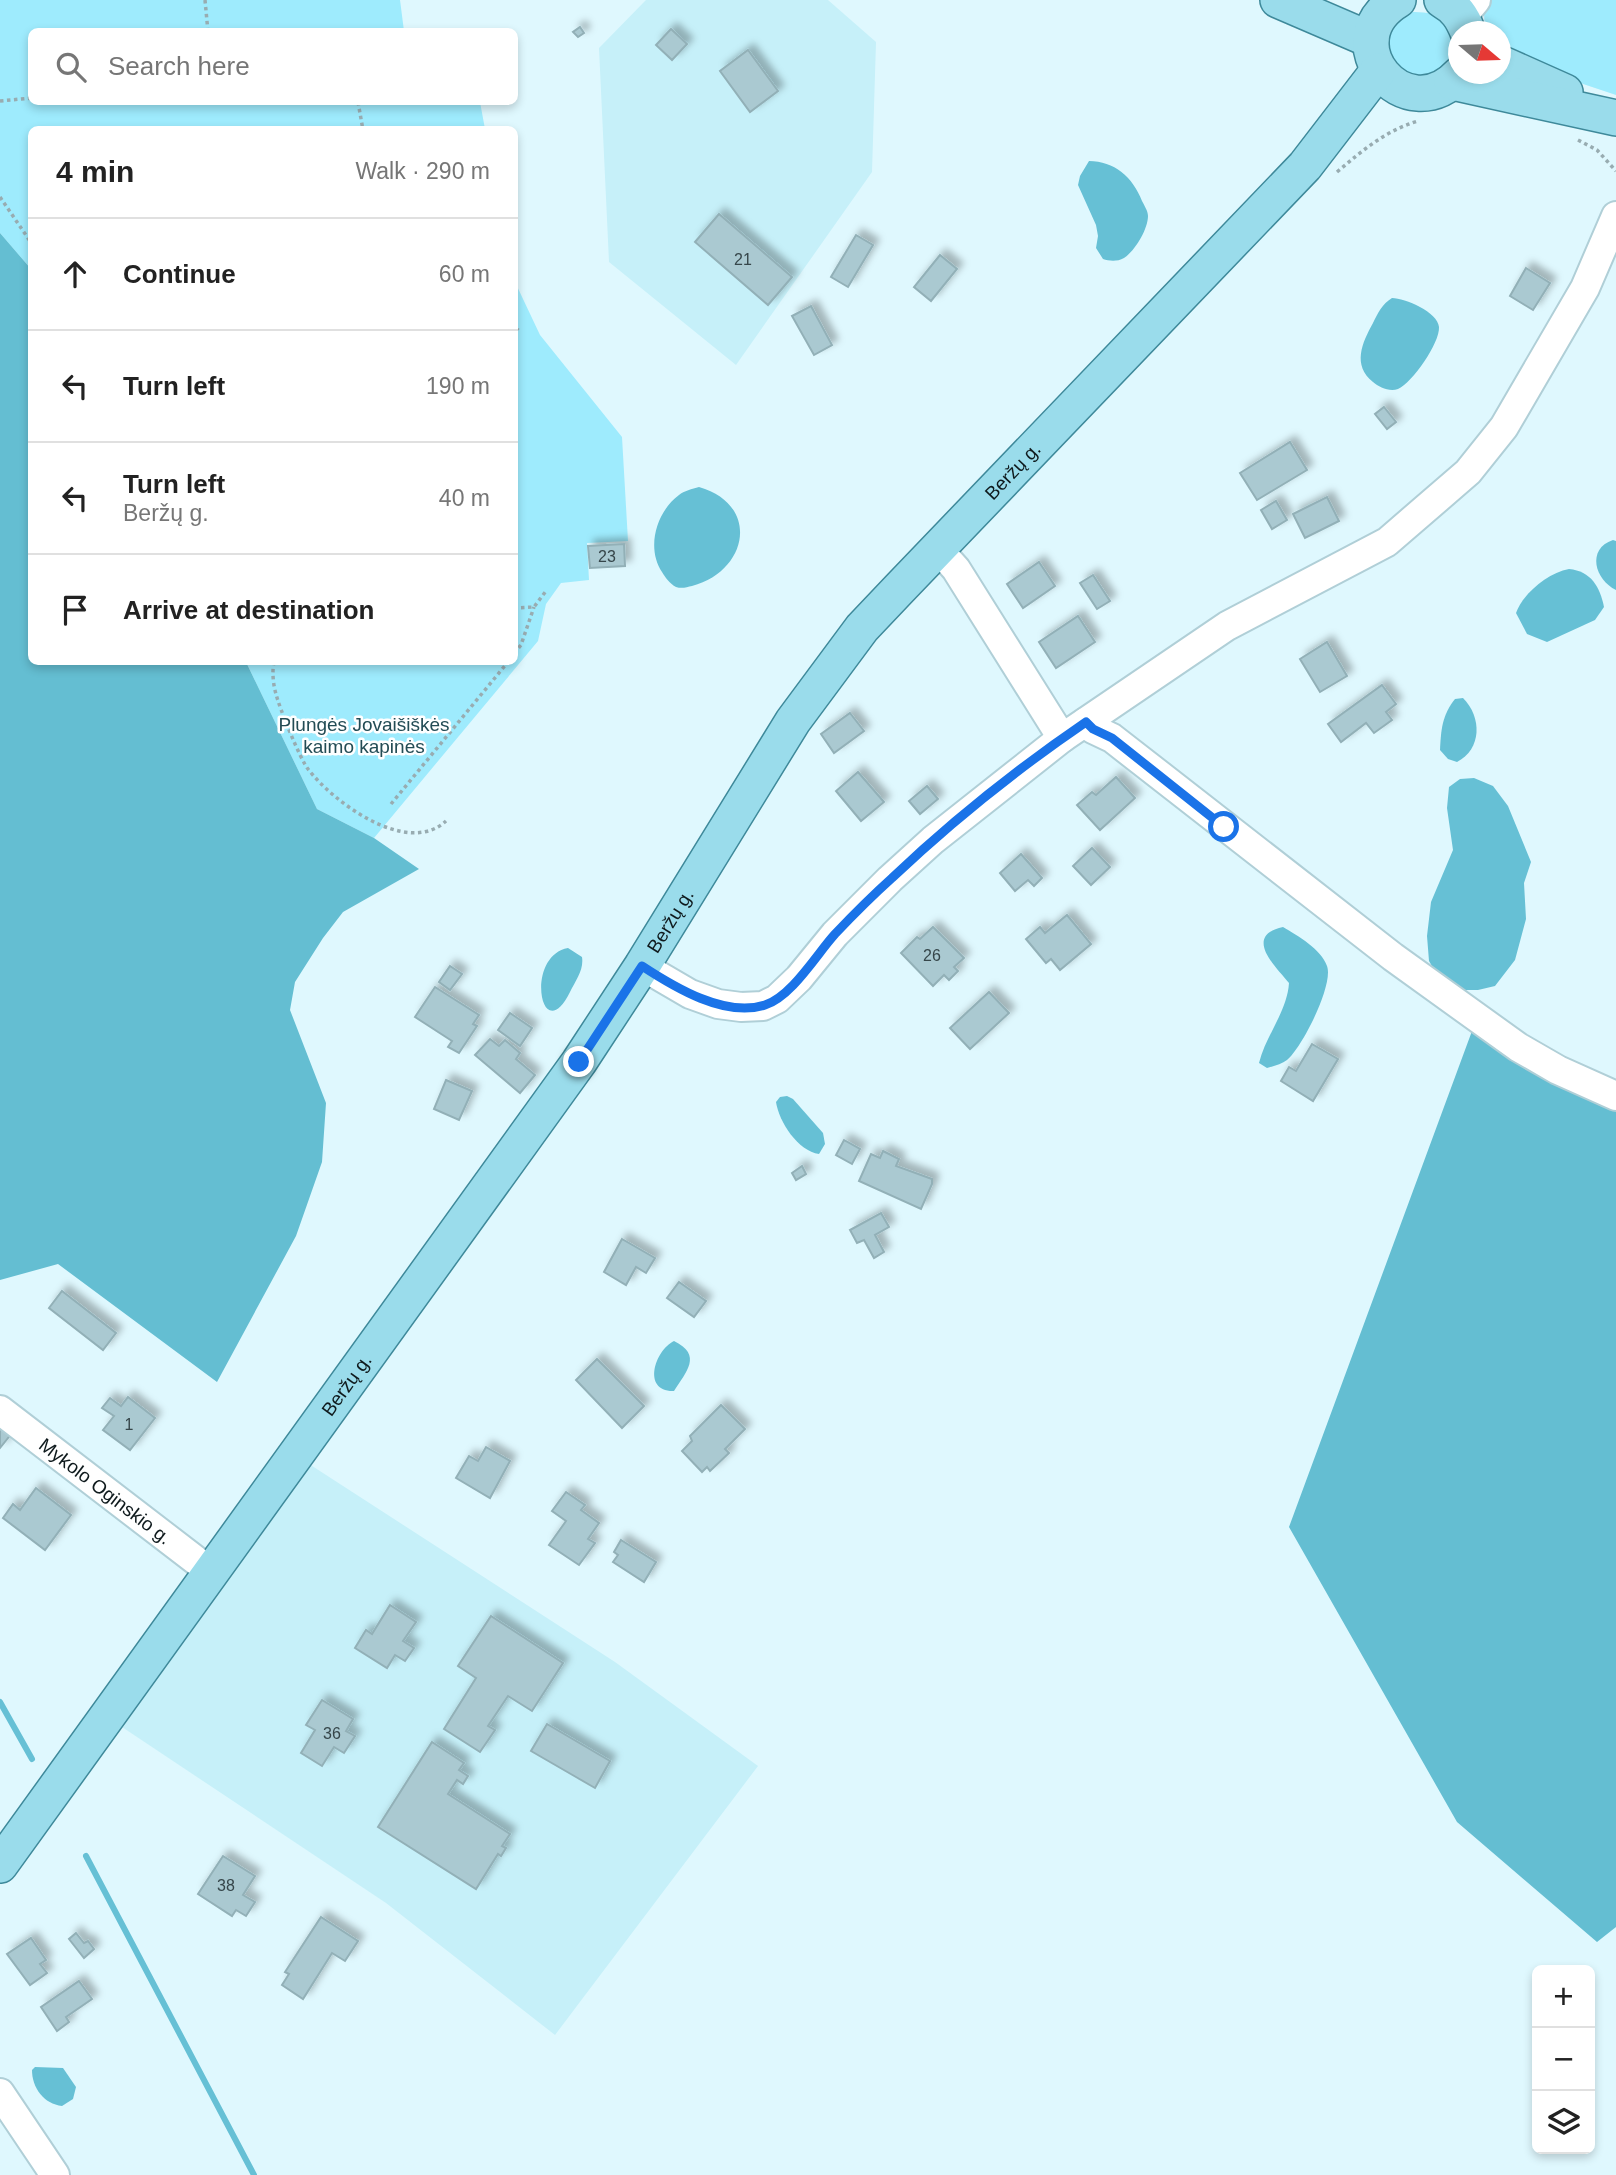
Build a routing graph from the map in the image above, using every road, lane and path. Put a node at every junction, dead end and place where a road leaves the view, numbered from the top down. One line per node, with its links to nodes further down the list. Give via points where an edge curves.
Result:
1 (205, 0): 4 (path)
2 (1278, 0): 6 (main road)
3 (1381, 2): 6 (main road)
4 (208, 28)
5 (1511, 68): 12 (main road)
6 (1394, 80): 7 (main road, via 1421,93); 14 (main road, Beržų g.); 14 (path, via 1397,128)
7 (1448, 83)
8 (1481, 84): 12 (main road)
9 (28, 99): 10 (path)
10 (0, 101)
11 (359, 105): 13 (path)
12 (1616, 116)
13 (362, 126)
14 (1319, 171): 18 (main road, Beržų g.)
15 (0, 197): 17 (path)
16 (1616, 216): 25 (street, via 1585,288 1504,427 1468,472 1387,542 1227,626)
17 (28, 238)
18 (938, 549): 26 (street, via 956,569); 29 (main road, Beržų g., via 862,628 830,669)
19 (546, 591): 20 (path)
20 (534, 607): 21 (path); 22 (path)
21 (518, 608)
22 (518, 648)
23 (274, 665): 28 (path, via 276,693 306,767 327,789 379,824 406,834 436,830)
24 (506, 665): 27 (path)
25 (1086, 722): 26 (street); 30 (street, via 1518,1047)
26 (1062, 738): 29 (street, via 890,879 777,999 763,1006 718,1004 690,994)
27 (391, 804)
28 (446, 821)
29 (642, 966): 32 (main road, Beržų g., via 479,1204)
30 (1616, 1096)
31 (0, 1409): 32 (street, Mykolo Oginskio g.)
32 (211, 1572): 33 (main road, Beržų g.)
33 (0, 1866)
34 (0, 2093): 35 (street)
35 (55, 2175)

